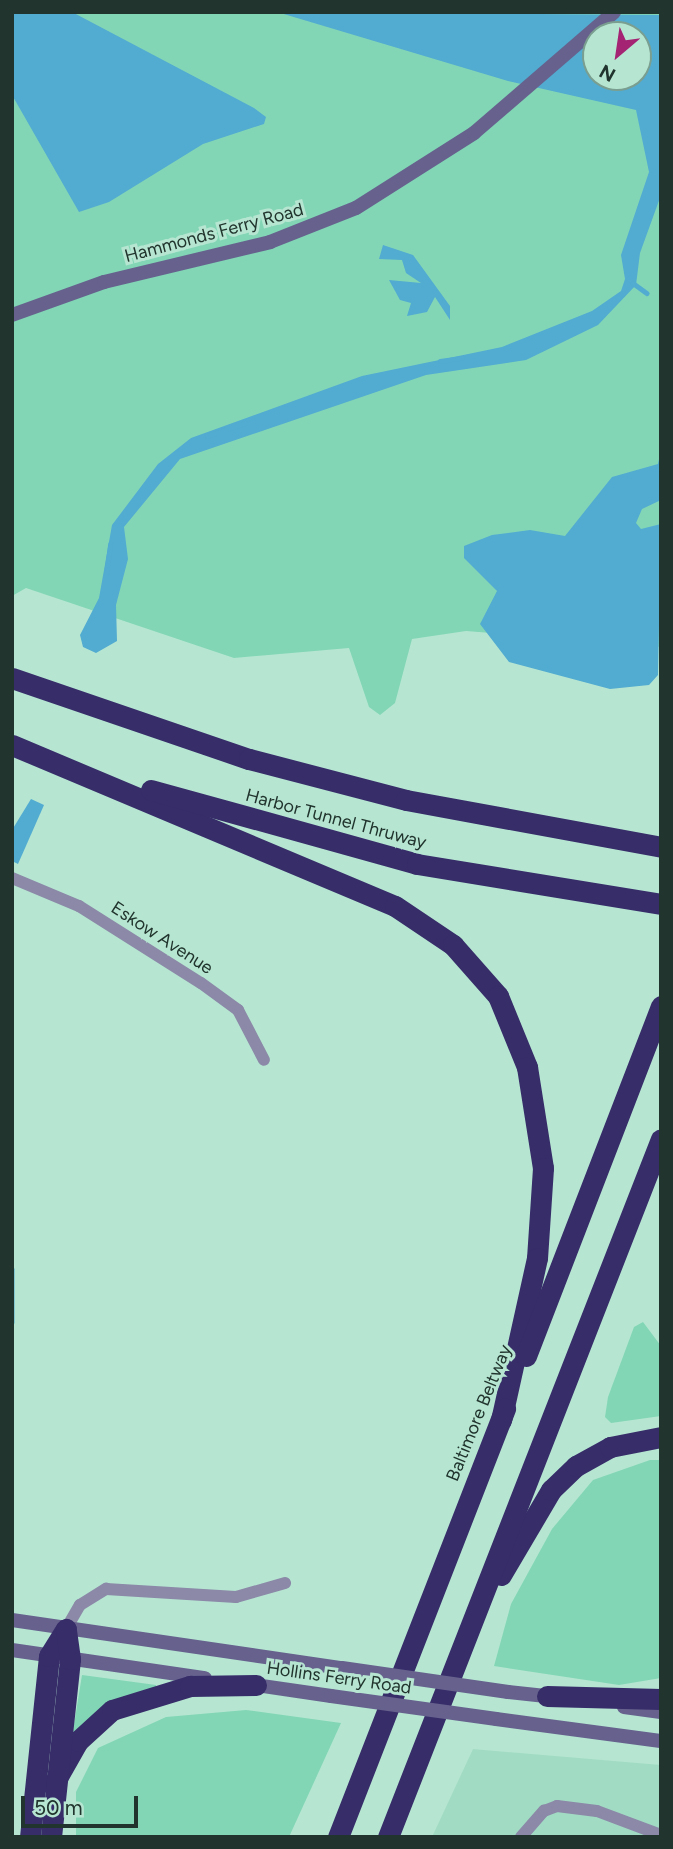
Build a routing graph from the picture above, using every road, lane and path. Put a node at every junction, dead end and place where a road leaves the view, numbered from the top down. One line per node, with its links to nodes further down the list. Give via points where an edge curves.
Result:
1 (614, 12): 2 (street, Hammonds Ferry Road, via 492,118 423,170 316,225 104,282)
2 (12, 315)
3 (12, 678): 6 (highway, Harbor Tunnel Thruway, via 249,759 515,821)
4 (12, 734): 8 (highway, Harbor Tunnel Thruway, via 165,796 282,829 417,864)
5 (12, 745): 12 (highway, via 395,906 453,944 498,996 527,1068 543,1168 537,1258)
6 (659, 840)
7 (12, 878): 10 (street, Eskow Avenue, via 79,906 210,990 249,1024)
8 (650, 903)
9 (661, 1006): 12 (highway, Baltimore Beltway)
10 (264, 1060)
11 (661, 1139): 17 (highway)
12 (501, 1420): 25 (highway, Baltimore Beltway)
13 (661, 1437): 17 (highway, via 594,1454 551,1490)
14 (285, 1583): 16 (street, via 236,1597 106,1589 80,1605)
15 (12, 1620): 16 (street, Hollins Ferry Road)
16 (66, 1629): 19 (highway); 21 (street, Hollins Ferry Road, bridge)
17 (460, 1647): 32 (highway)
18 (12, 1650): 19 (street, Hollins Ferry Road)
19 (60, 1657): 20 (street, Hollins Ferry Road); 26 (highway); 28 (highway)
20 (256, 1685): 24 (street, Hollins Ferry Road, bridge); 26 (highway, via 180,1688 112,1710 78,1741)
21 (547, 1696): 22 (highway); 23 (street, Hollins Ferry Road)
22 (661, 1699)
23 (661, 1712)
24 (661, 1741)
25 (366, 1757): 30 (highway); 31 (highway, Baltimore Beltway)
26 (53, 1785): 29 (highway)
27 (661, 1835): 33 (street, via 597,1811 557,1806 544,1811)
28 (30, 1837)
29 (51, 1837)
30 (323, 1837)
31 (338, 1837)
32 (388, 1837)
33 (521, 1837)

